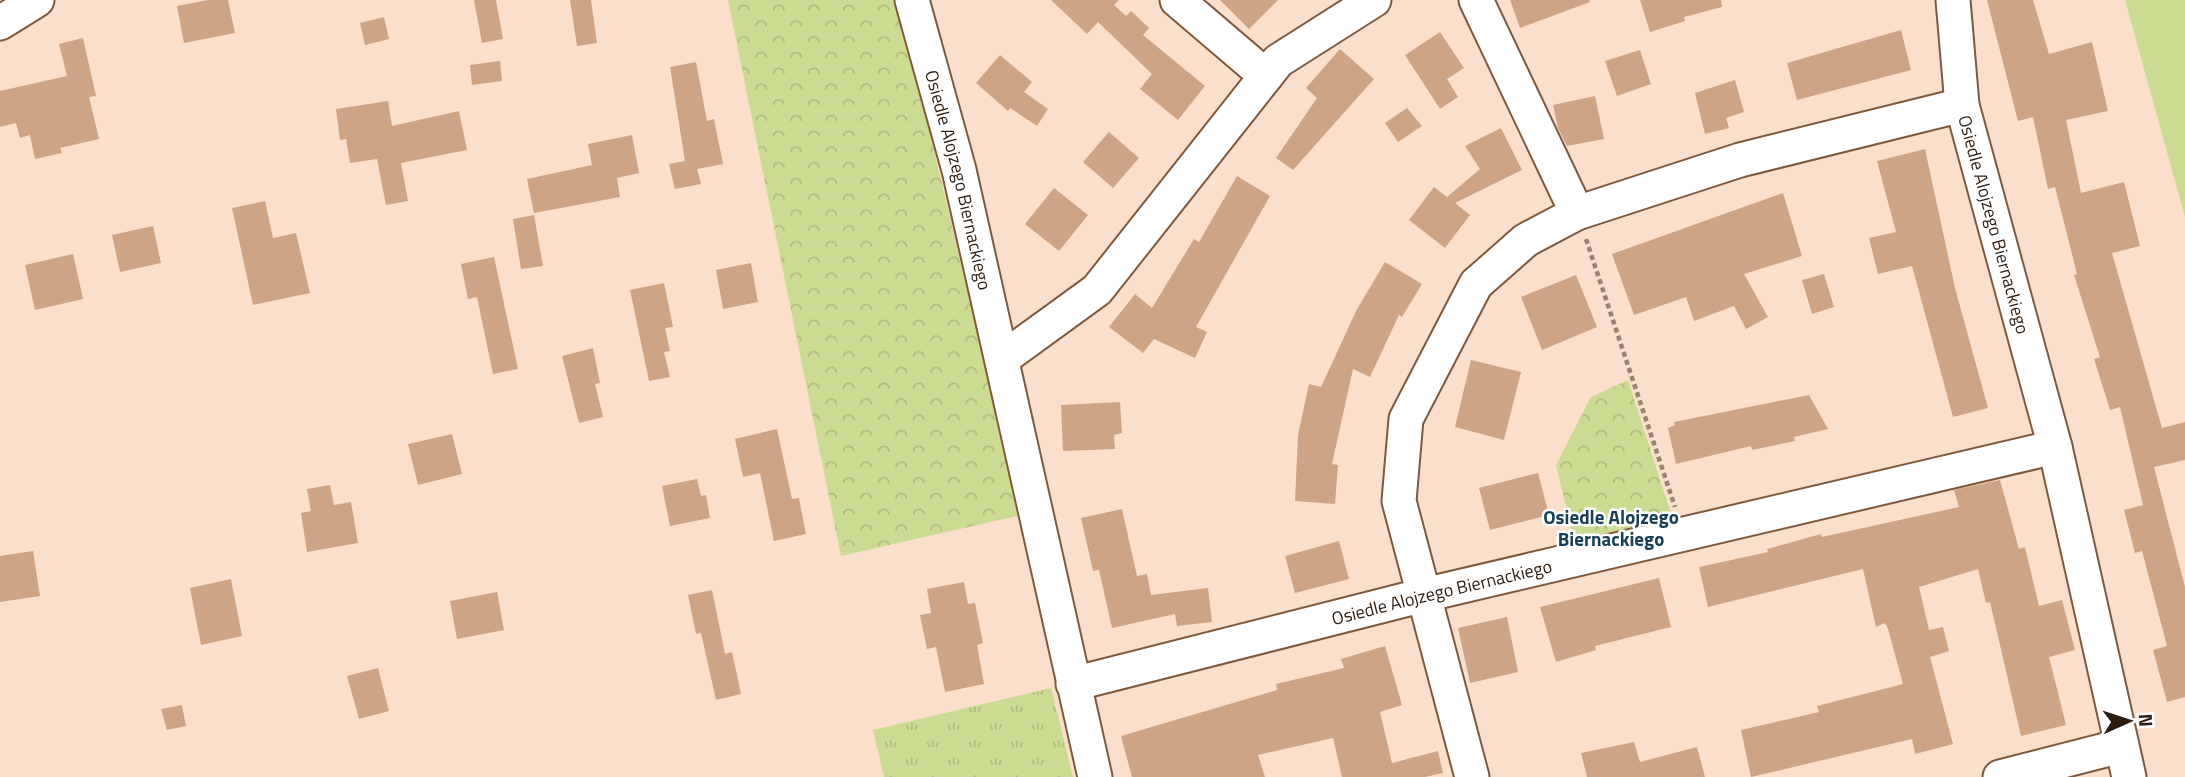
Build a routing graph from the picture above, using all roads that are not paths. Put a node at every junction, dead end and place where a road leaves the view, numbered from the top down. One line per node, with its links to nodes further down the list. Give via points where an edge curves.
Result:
1 (37, 0): 7 (street)
2 (912, 0): 11 (street, Osiedle Alojzego Biernackiego, via 959,170)
3 (1177, 0): 8 (street)
4 (1374, 0): 8 (street, via 1278,61)
5 (1476, 0): 10 (street)
6 (1953, 0): 9 (street, Osiedle Alojzego Biernackiego)
7 (0, 23)
8 (1266, 76): 11 (street, via 1097,290)
9 (1962, 105): 10 (street, via 1740,160); 12 (street, Osiedle Alojzego Biernackiego)
10 (1577, 213): 13 (street, via 1526,240 1476,285 1406,419 1399,501)
11 (1002, 359): 14 (street, Osiedle Alojzego Biernackiego)
12 (2055, 447): 13 (street, Osiedle Alojzego Biernackiego); 15 (street, Osiedle Alojzego Biernackiego)
13 (1424, 595): 14 (street, Osiedle Alojzego Biernackiego); 17 (street)
14 (1073, 684): 16 (street, Osiedle Alojzego Biernackiego)
15 (2125, 762): 18 (street)
16 (1095, 777)
17 (1472, 777)
18 (2000, 777)

